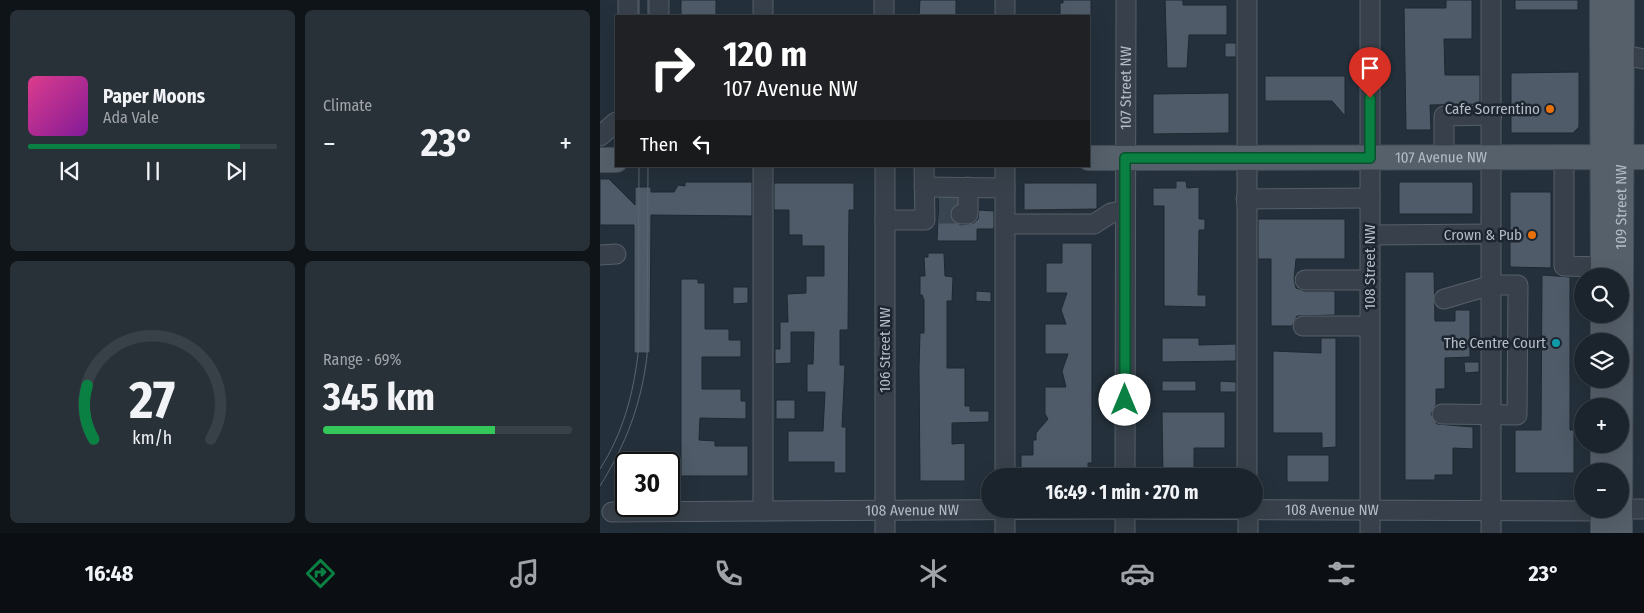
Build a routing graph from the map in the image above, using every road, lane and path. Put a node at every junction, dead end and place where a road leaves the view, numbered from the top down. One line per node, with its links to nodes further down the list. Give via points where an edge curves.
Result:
1 (628, 0): 12 (street)
2 (659, 0): 13 (street)
3 (763, 0): 14 (street)
4 (884, 0): 15 (street)
5 (1005, 0): 16 (street)
6 (1126, 0): 24 (street, 107 Street NW)
7 (1247, 0): 25 (street)
8 (1370, 0): 26 (street, 108 Street NW)
9 (1491, 0): 18 (street)
10 (1602, 0): 22 (main road, 109 Street NW)
11 (1622, 0): 17 (main road, 109 Street NW)
12 (628, 15)
13 (659, 15)
14 (763, 15)
15 (884, 15)
16 (1005, 15)
17 (1633, 57): 22 (main road, 109 Street NW)
18 (1492, 115): 27 (street, via 1444,116); 28 (street)
19 (615, 123): 20 (street)
20 (600, 136)
21 (1564, 157): 22 (main road, 107 Avenue NW); 28 (main road, 107 Avenue NW); 44 (street, via 1564,266)
22 (1622, 157): 45 (main road, 109 Street NW); 54 (main road, 109 Street NW)
23 (1090, 158): 24 (main road, 107 Avenue NW)
24 (1125, 158): 25 (main road, 107 Avenue NW); 39 (street, 107 Street NW)
25 (1246, 158): 26 (main road, 107 Avenue NW); 37 (street)
26 (1370, 158): 27 (main road, 107 Avenue NW); 36 (street, 108 Street NW)
27 (1444, 158): 28 (main road, 107 Avenue NW)
28 (1492, 158): 42 (street)
29 (600, 160): 30 (main road)
30 (615, 160)
31 (763, 167): 64 (street)
32 (884, 167): 40 (street, 106 Street NW)
33 (924, 167): 38 (street)
34 (1005, 167): 35 (street)
35 (1005, 188): 38 (street, via 965,200); 41 (street)
36 (1370, 198): 37 (street); 43 (street, 108 Street NW)
37 (1246, 199): 57 (street)
38 (930, 204): 40 (street, via 925,220)
39 (1125, 210): 41 (street, via 1111,213 1094,224); 56 (street, 107 Street NW)
40 (885, 220): 61 (street, 106 Street NW)
41 (1005, 224): 55 (street)
42 (1491, 234): 43 (street); 48 (street)
43 (1370, 235): 47 (street, 108 Street NW)
44 (1580, 268)
45 (1604, 268)
46 (1305, 280): 47 (street)
47 (1370, 280): 51 (street, 108 Street NW)
48 (1492, 284): 49 (street); 53 (street); 53 (street, via 1518,284 1517,415)
49 (1444, 299)
50 (1303, 326): 51 (street)
51 (1369, 326): 62 (street, 108 Street NW)
52 (1442, 414): 53 (street)
53 (1492, 415): 63 (street)
54 (1609, 463)
55 (1005, 468)
56 (1125, 468)
57 (1247, 468)
58 (981, 509): 61 (street, 108 Avenue NW)
59 (1263, 509): 62 (street, 108 Avenue NW)
60 (1644, 509): 65 (street, 108 Avenue NW)
61 (885, 510): 64 (street, 108 Avenue NW); 72 (street, 106 Street NW)
62 (1370, 510): 63 (street, 108 Avenue NW); 76 (street, 108 Street NW)
63 (1491, 510): 67 (street, 108 Avenue NW); 77 (street)
64 (763, 511): 66 (street, 108 Avenue NW)
65 (1629, 511)
66 (612, 512)
67 (1574, 514)
68 (1005, 518): 73 (street)
69 (1125, 518): 74 (street)
70 (1248, 518): 75 (street)
71 (1609, 518): 78 (main road, 109 Street NW)
72 (885, 533)
73 (1005, 533)
74 (1125, 533)
75 (1248, 533)
76 (1370, 533)
77 (1491, 533)
78 (1620, 533)

